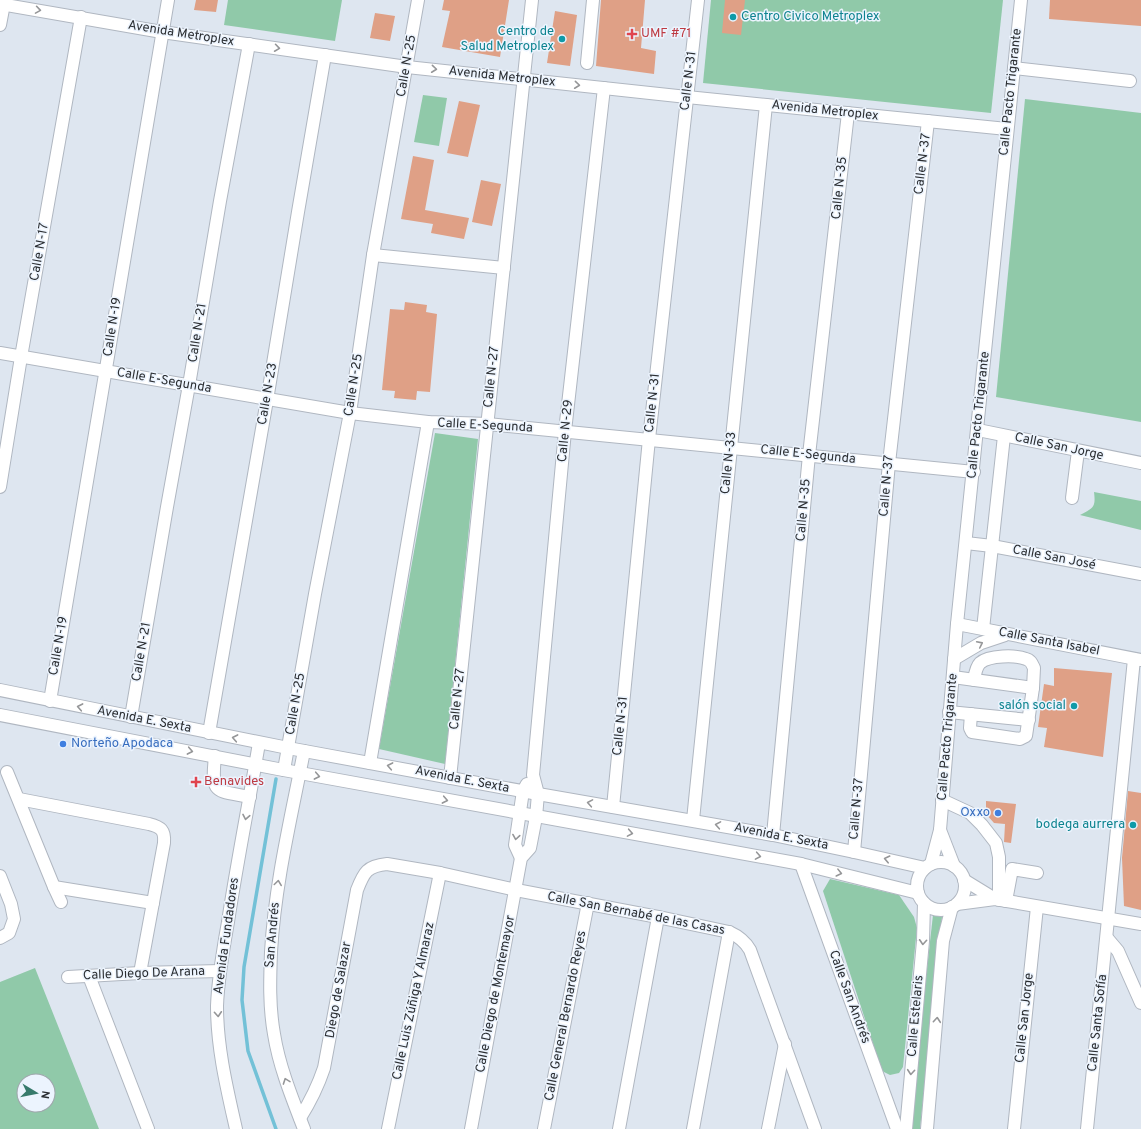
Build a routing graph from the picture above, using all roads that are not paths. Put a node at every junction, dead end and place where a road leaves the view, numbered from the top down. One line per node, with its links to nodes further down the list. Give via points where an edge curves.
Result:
1 (168, 0): 10 (street, Calle N-19)
2 (418, 0): 14 (street, Calle N-25)
3 (532, 0): 16 (street, Calle N-27)
4 (593, 0): 13 (street)
5 (698, 0): 19 (street, Calle N-31)
6 (1021, 0): 15 (street, Calle Pacto Trigarante)
7 (2, 4): 8 (street, Avenida Metroplex, one-way to 8); 9 (street)
8 (81, 17): 10 (street, Avenida Metroplex); 27 (street, Calle N-17)
9 (0, 25)
10 (162, 32): 11 (street, Avenida Metroplex); 28 (street, Calle N-19)
11 (249, 44): 12 (street, Avenida Metroplex, one-way to 12); 29 (street, Calle N-21)
12 (325, 55): 14 (street, Avenida Metroplex); 30 (street, Calle N-23)
13 (587, 63)
14 (408, 67): 16 (street, Avenida Metroplex, one-way to 16); 24 (street, Calle N-25)
15 (1014, 68): 17 (street); 23 (street, Calle Pacto Trigarante)
16 (524, 79): 18 (street, Avenida Metroplex, one-way to 18); 25 (street, Calle N-27)
17 (1130, 81)
18 (604, 88): 19 (street, Avenida Metroplex); 35 (street, Calle N-29)
19 (687, 97): 20 (street, Avenida Metroplex); 37 (street, Calle N-31)
20 (766, 105): 21 (street, Avenida Metroplex); 38 (street, Calle N-33)
21 (848, 113): 22 (street, Avenida Metroplex); 40 (street, Calle N-35)
22 (928, 121): 23 (street, Avenida Metroplex); 42 (street, Calle N-37)
23 (1008, 129): 34 (street, Calle Pacto Trigarante)
24 (373, 255): 25 (street); 31 (street, Calle N-25)
25 (504, 268): 33 (street, Calle N-27)
26 (0, 353): 27 (street, Calle E-Segunda)
27 (21, 357): 28 (street, Calle E-Segunda); 44 (street, Calle N-17)
28 (106, 371): 29 (street, Calle E-Segunda); 58 (street, Calle N-19)
29 (190, 385): 30 (street, Calle E-Segunda); 62 (street, Calle N-21, via 166,507)
30 (268, 400): 31 (street, Calle E-Segunda); 64 (street, Calle N-23)
31 (350, 413): 32 (street, Calle E-Segunda); 66 (street, Calle N-25)
32 (428, 422): 33 (street, Calle E-Segunda); 69 (street)
33 (488, 424): 35 (street, Calle E-Segunda); 75 (street, Calle N-27)
34 (978, 430): 36 (street, Calle San Jorge); 43 (street, Calle Pacto Trigarante)
35 (565, 431): 37 (street, Calle E-Segunda); 74 (street, Calle N-29)
36 (1004, 436): 39 (street, Calle San Jorge); 47 (street)
37 (649, 439): 38 (street, Calle E-Segunda); 81 (street, Calle N-31)
38 (731, 448): 40 (street, Calle E-Segunda); 84 (street, Calle N-33)
39 (1078, 452): 41 (street, Calle San Jorge); 45 (street)
40 (809, 455): 42 (street, Calle E-Segunda); 86 (street, Calle N-35)
41 (1141, 463)
42 (889, 464): 43 (street, Calle E-Segunda); 87 (street, Calle N-37)
43 (974, 472): 46 (street, Calle Pacto Trigarante)
44 (0, 487)
45 (1072, 498)
46 (966, 543): 47 (street, Calle San José); 49 (street, Calle Pacto Trigarante)
47 (992, 546): 48 (street, Calle San José); 50 (street)
48 (1141, 574)
49 (957, 624): 50 (street, Calle Santa Isabel); 52 (street, Calle Pacto Trigarante)
50 (983, 629): 51 (street, Calle Santa Isabel)
51 (1008, 634): 52 (street, one-way to 51, via 981,643); 53 (street, Calle Santa Isabel)
52 (954, 659): 54 (street, Calle Pacto Trigarante)
53 (1138, 659): 107 (street, Calle Santa Sofía)
54 (953, 677): 55 (street); 59 (street, Calle Pacto Trigarante)
55 (974, 680): 56 (street); 56 (street, via 977,666 991,657 1027,659 1034,668)
56 (1033, 688): 63 (street)
57 (0, 690): 58 (street, Avenida E. Sexta)
58 (50, 701): 62 (street, Avenida E. Sexta, one-way to 58)
59 (949, 712): 60 (street); 80 (street, Calle Pacto Trigarante)
60 (970, 714): 63 (street); 63 (street, via 972,732 1020,739 1026,736)
61 (0, 715): 68 (street, Avenida E. Sexta, one-way to 68)
62 (131, 717): 64 (street, Avenida E. Sexta)
63 (1029, 720)
64 (209, 733): 65 (street, Avenida E. Sexta, one-way to 64)
65 (259, 743): 66 (street, Avenida E. Sexta); 70 (street, Avenida Fundadores)
66 (288, 748): 67 (street, Avenida E. Sexta); 71 (street, Calle N-25)
67 (304, 751): 69 (street, Avenida E. Sexta); 73 (street, San Andrés)
68 (215, 756): 70 (street, Avenida E. Sexta); 78 (street, via 213,775 217,789)
69 (370, 763): 75 (street, Avenida E. Sexta, one-way to 69)
70 (256, 764): 71 (street, Avenida E. Sexta); 78 (street, Avenida Fundadores)
71 (284, 770): 73 (street, Avenida E. Sexta)
72 (7, 772): 79 (street)
73 (300, 772): 82 (street, Avenida E. Sexta, one-way to 82); 118 (street, San Andrés, one-way to 73, via 284,1075 274,1034 269,988 273,920)
74 (533, 775): 76 (street, Calle N-29); 77 (street, Calle N-29)
75 (450, 778): 76 (street, Avenida E. Sexta)
76 (523, 791): 77 (street, Avenida E. Sexta); 82 (street, Calle Diego de Montemayor)
77 (538, 794): 81 (street, Avenida E. Sexta, one-way to 77); 83 (street, Calle N-29)
78 (250, 797): 112 (street, Avenida Fundadores, one-way to 112)
79 (19, 799): 97 (street); 102 (street, via 157,826 164,836)
80 (942, 800): 85 (street, Calle Pacto Trigarante); 100 (street, via 970,813 996,843 999,857)
81 (613, 807): 84 (street, Avenida E. Sexta)
82 (520, 814): 83 (street, Avenida E. Sexta); 88 (street, Calle Diego de Montemayor, one-way to 88, via 514,845)
83 (536, 817): 88 (street, Calle Diego de Montemayor, via 530,848); 89 (street, Avenida E. Sexta, one-way to 89)
84 (693, 820): 86 (street, Avenida E. Sexta, one-way to 84)
85 (940, 830): 91 (street, Calle Pacto Trigarante); 92 (street, Calle Pacto Trigarante)
86 (773, 835): 87 (street, Avenida E. Sexta)
87 (854, 852): 91 (street, Avenida E. Sexta, one-way to 87)
88 (521, 858): 98 (street, Calle Diego de Montemayor)
89 (801, 864): 99 (street, Avenida E. Sexta, one-way to 99); 128 (street, Calle San Andrés)
90 (376, 865): 93 (street, Calle San Bernabé de las Casas, via 387,864); 118 (street, Diego de Salazar, via 368,869 357,890 324,1068)
91 (928, 866): 92 (street, via 939,862); 99 (street, via 920,875 917,884)
92 (954, 866): 96 (street)
93 (440, 873): 98 (street, Calle San Bernabé de las Casas); 121 (street, Calle Luis Zúñiga Y Almaraz)
94 (1037, 873): 100 (street, via 1012,869)
95 (0, 876): 110 (street, via 14,919 9,933)
96 (964, 880): 100 (street); 104 (street, via 963,895)
97 (54, 887): 101 (street); 102 (street)
98 (516, 890): 103 (street, Calle San Bernabé de las Casas); 122 (street, Calle Diego de Montemayor)
99 (921, 898): 104 (street, via 932,908 942,910); 129 (street, Calle Estelaris, one-way to 129, via 924,941)
100 (1000, 900): 104 (street); 105 (street)
101 (61, 902)
102 (153, 903): 113 (street)
103 (588, 903): 106 (street, Calle San Bernabé de las Casas); 123 (street, Calle General Bernardo Reyes)
104 (954, 905): 130 (street, Calle Estelaris, one-way to 104, via 944,941)
105 (1037, 907): 107 (street); 131 (street, Calle San Jorge)
106 (658, 917): 109 (street, Calle San Bernabé de las Casas); 124 (street)
107 (1109, 918): 108 (street); 111 (street, Calle Santa Sofía)
108 (1141, 924)
109 (729, 932): 117 (street, Calle San Bernabé de las Casas, via 748,946); 125 (street)
110 (0, 938)
111 (1106, 938): 116 (street, via 1118,950); 132 (street, Calle Santa Sofía)
112 (220, 971): 113 (street, Calle Diego De Arana); 120 (street, Avenida Fundadores, one-way to 120, via 217,1007 219,1039)
113 (140, 973): 114 (street, Calle Diego De Arana)
114 (89, 976): 115 (street, Calle Diego De Arana); 119 (street)
115 (68, 977)
116 (1141, 1003)
117 (784, 1044): 126 (street); 127 (street, Calle San Bernabé de las Casas)
118 (302, 1123)
119 (148, 1129)
120 (236, 1129)
121 (388, 1129)
122 (471, 1129)
123 (544, 1129)
124 (619, 1129)
125 (693, 1129)
126 (768, 1129)
127 (815, 1129)
128 (897, 1129)
129 (906, 1129)
130 (927, 1129)
131 (1014, 1129)
132 (1087, 1129)

